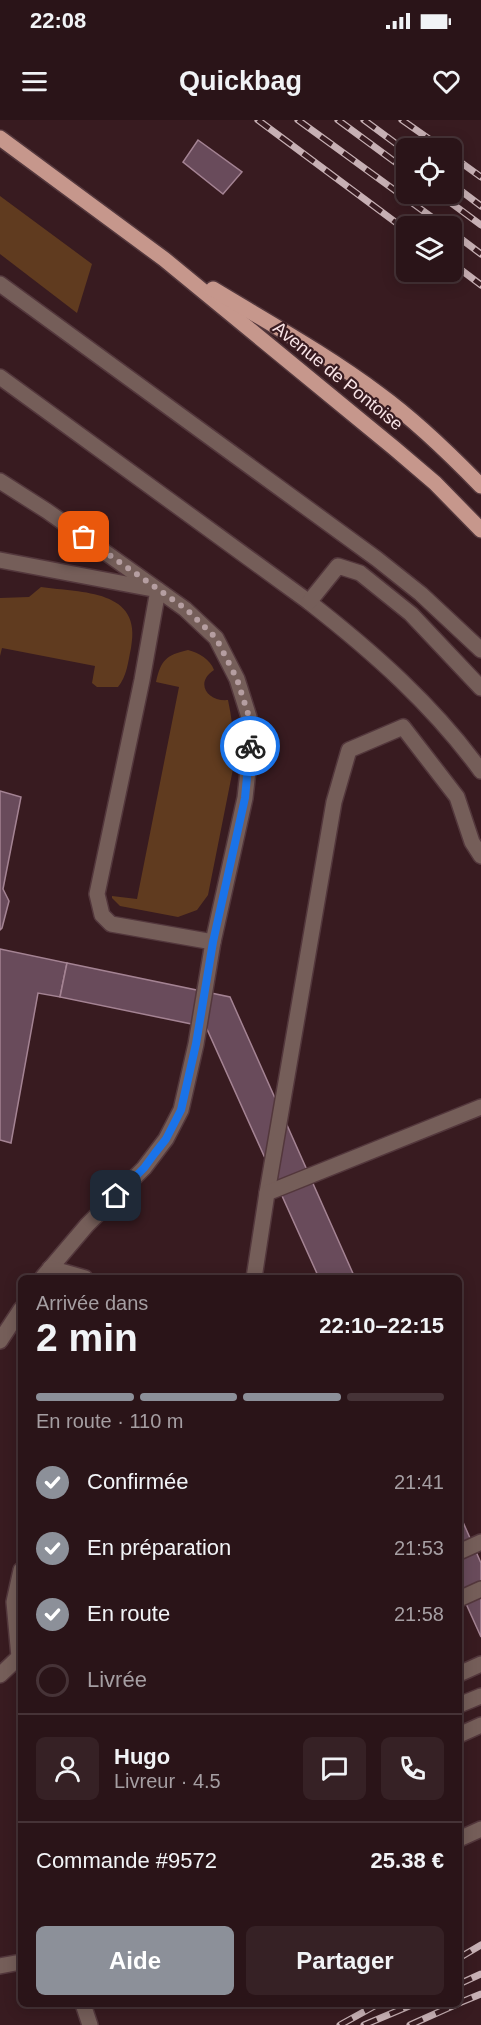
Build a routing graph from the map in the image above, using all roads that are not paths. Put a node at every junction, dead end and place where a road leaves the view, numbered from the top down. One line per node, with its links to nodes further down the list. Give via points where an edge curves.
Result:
1 (0, 138): 2 (main road, Avenue de Pontoise)
2 (164, 259): 6 (main road, Avenue de Pontoise, via 364,383 423,430); 7 (main road, Avenue de Pontoise, via 419,469)
3 (0, 284): 11 (lane, via 377,560 421,594)
4 (0, 377): 10 (lane)
5 (0, 481): 9 (lane)
6 (481, 486)
7 (481, 530)
8 (0, 560): 9 (lane)
9 (158, 590): 15 (lane, via 186,609 216,638 237,679 249,717 245,798); 15 (lane, via 97,894 102,915 111,924)
10 (309, 602): 12 (lane, via 338,566 360,573 411,614); 13 (lane, via 408,687 443,722)
11 (481, 650)
12 (481, 688)
13 (481, 771)
14 (481, 856): 17 (lane, via 472,842 457,797 403,727 349,750 334,802)
15 (213, 942): 18 (lane, via 181,1110 144,1168)
16 (481, 1107): 17 (lane)
17 (267, 1193): 20 (lane)
18 (46, 1273): 19 (lane)
19 (62, 1275)
20 (254, 1275)
21 (18, 1314): 22 (lane)
22 (0, 1341)
23 (481, 1542): 24 (lane)
24 (462, 1551)
25 (18, 1584): 28 (lane, via 14,1602)
26 (481, 1589): 27 (lane)
27 (462, 1598)
28 (18, 1639)
29 (18, 1660): 32 (lane)
30 (481, 1664): 31 (lane)
31 (462, 1673)
32 (0, 1675)
33 (481, 1696): 34 (lane)
34 (462, 1705)
35 (481, 1725): 36 (lane)
36 (462, 1734)
37 (481, 1829): 38 (lane)
38 (462, 1838)
39 (18, 1963): 40 (lane)
40 (0, 1966)
41 (84, 2007): 42 (lane)
42 (90, 2025)

